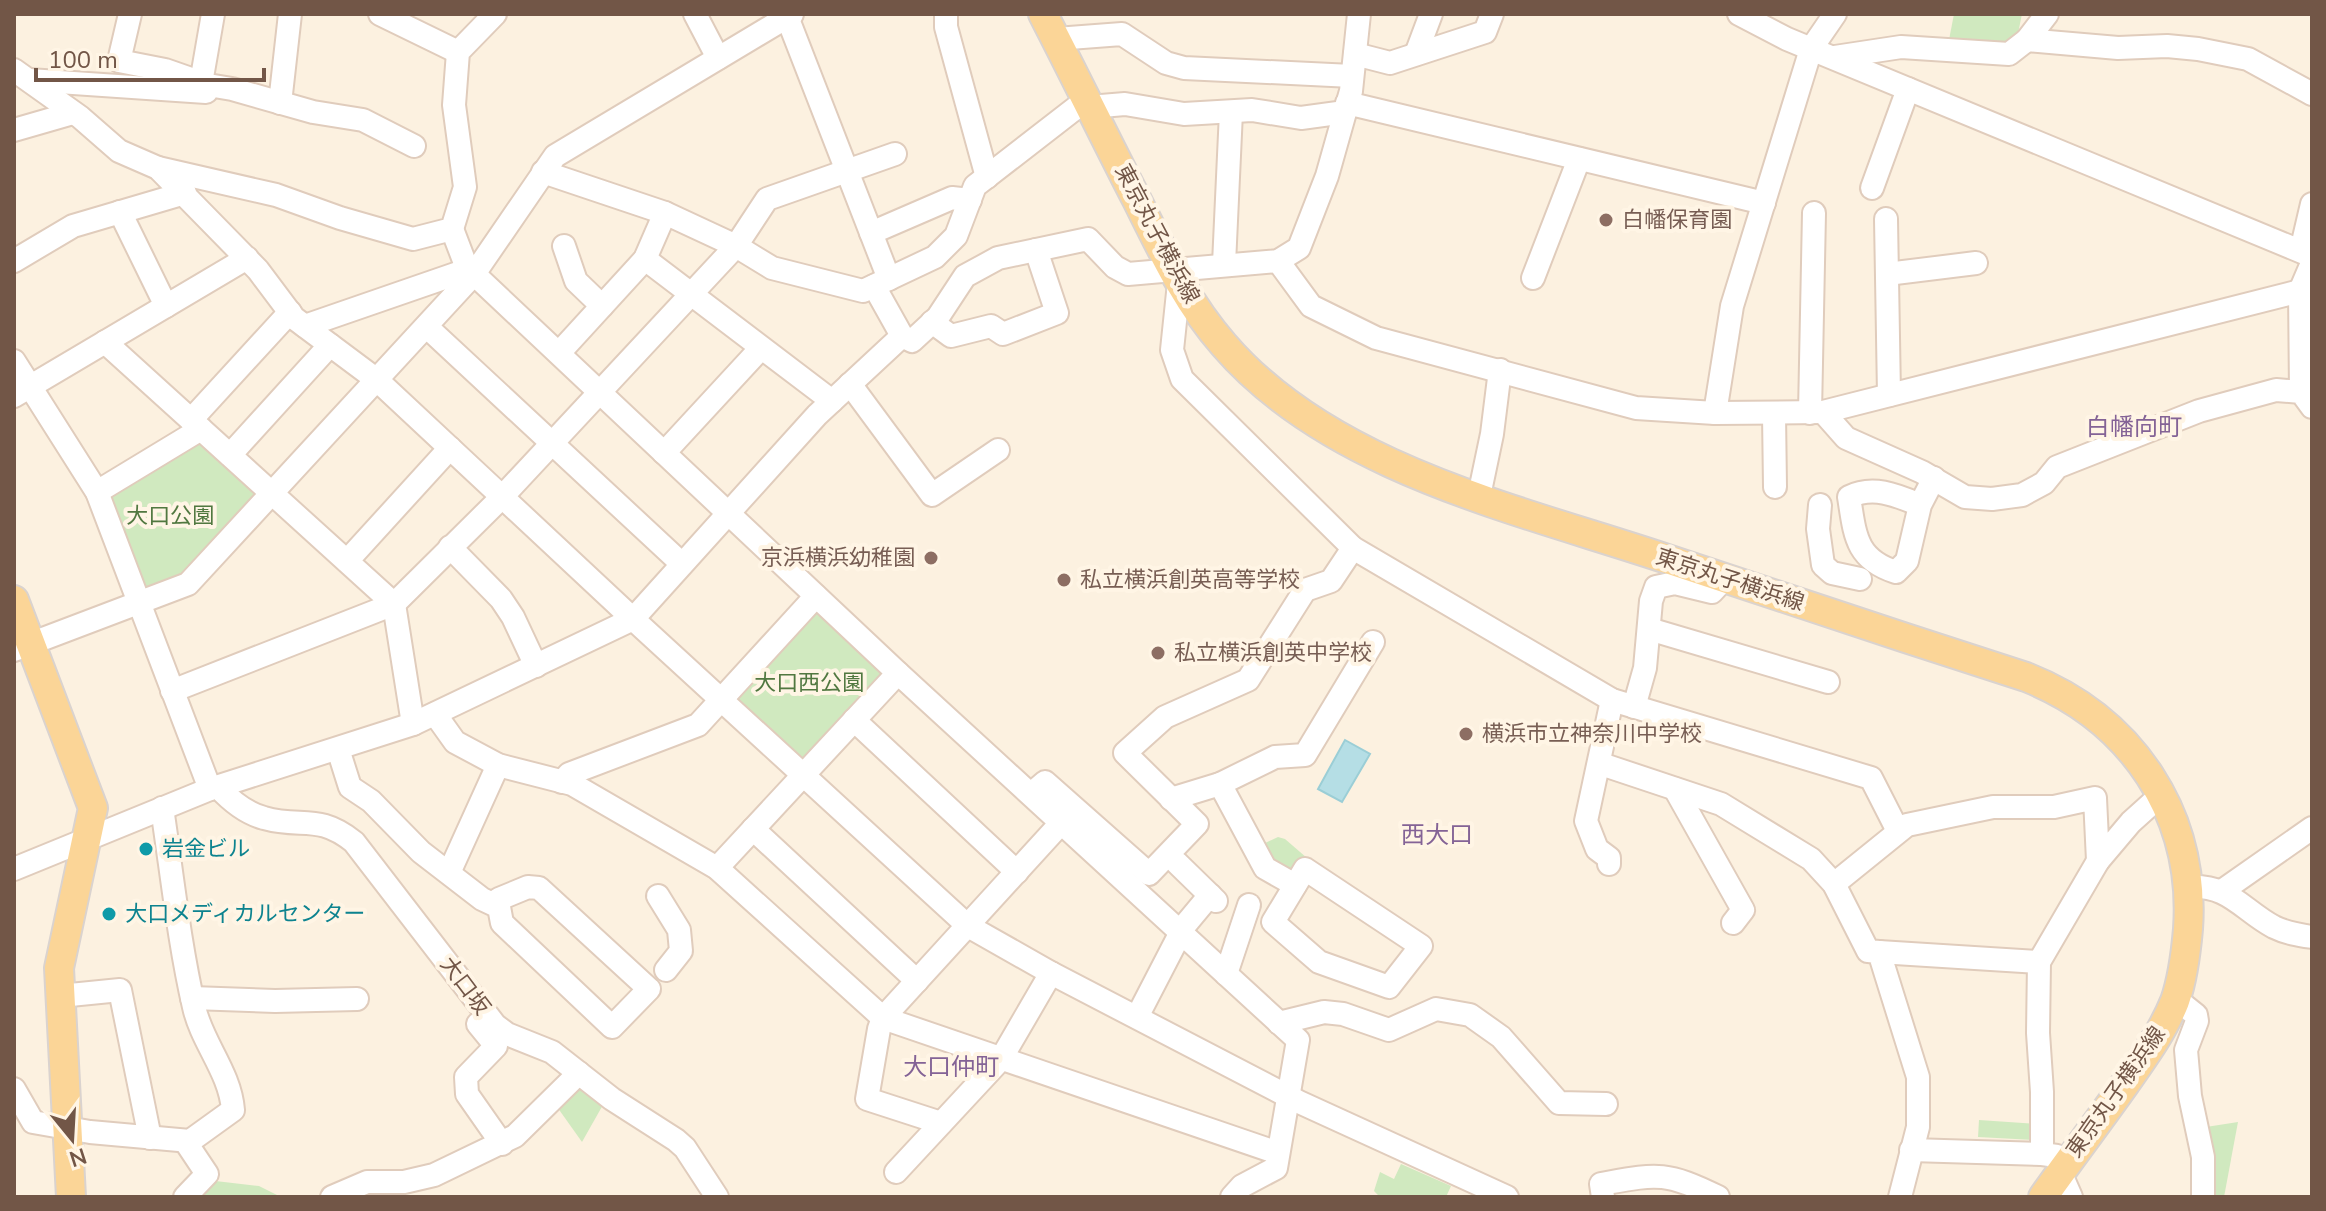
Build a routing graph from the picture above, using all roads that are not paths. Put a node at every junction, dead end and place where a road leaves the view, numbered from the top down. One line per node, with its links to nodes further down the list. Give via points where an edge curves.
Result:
1 (130, 14): 25 (street, via 119,61)
2 (213, 14): 25 (street)
3 (290, 14): 28 (street)
4 (380, 14): 19 (street)
5 (495, 14): 19 (street)
6 (695, 14): 22 (street)
7 (946, 14): 40 (street)
8 (1043, 14): 17 (main road, 東京丸子横浜線)
9 (1359, 14): 23 (street)
10 (1431, 14): 20 (street)
11 (1492, 14): 20 (street, via 1485,32)
12 (1739, 14): 21 (street)
13 (1835, 14): 21 (street)
14 (2028, 14): 18 (street)
15 (2047, 14): 18 (street)
16 (788, 15): 22 (street); 39 (street)
17 (1056, 39): 23 (street, via 1122,34 1166,63 1184,68); 29 (main road, 東京丸子横浜線)
18 (2024, 42): 21 (street, via 2009,54 1901,47); 27 (street, via 2198,49 2248,59)
19 (458, 52): 50 (street, via 454,105 465,187)
20 (1416, 54): 23 (street, via 1390,63)
21 (1822, 54): 26 (street); 44 (street)
22 (718, 58): 38 (street, via 555,156)
23 (1354, 65): 30 (street)
24 (21, 75): 25 (street, via 205,93); 32 (street)
25 (204, 84): 28 (street)
26 (1908, 89): 41 (street); 55 (street)
27 (2312, 94)
28 (280, 103): 34 (street, via 363,120)
29 (1088, 104): 31 (street, via 1184,114); 40 (street); 64 (main road, 東京丸子横浜線)
30 (1346, 108): 31 (street, via 1301,118); 36 (street); 59 (street, via 1299,248)
31 (1231, 112): 61 (street)
32 (73, 113): 33 (street); 37 (street, via 119,151)
33 (14, 130)
34 (414, 146)
35 (895, 154): 39 (street)
36 (1579, 159): 44 (street); 65 (street)
37 (158, 168): 42 (street); 50 (street, via 276,195 413,239)
38 (543, 172): 47 (street); 62 (street)
39 (849, 172): 51 (street); 53 (street, via 767,199)
40 (987, 177): 43 (street, via 975,186)
41 (1872, 188)
42 (185, 193): 46 (street); 56 (street)
43 (970, 200): 51 (street, via 952,198); 66 (street, via 956,236 935,257)
44 (1764, 203): 88 (street, via 1732,306)
45 (2312, 204): 55 (street)
46 (120, 212): 58 (street, via 73,226); 69 (street)
47 (665, 213): 53 (street); 57 (street)
48 (1814, 213): 89 (street)
49 (1886, 219): 63 (street)
50 (452, 229): 62 (street)
51 (871, 233): 66 (street)
52 (564, 246): 70 (street, via 576,281)
53 (736, 246): 66 (street, via 772,268 863,291); 68 (street)
54 (1036, 250): 64 (street, via 1088,239 1128,274); 72 (street, via 998,258 965,276); 72 (street, via 1057,313 1003,334 991,326 951,336)
55 (2308, 257): 67 (street)
56 (247, 258): 69 (street); 71 (street)
57 (645, 259): 68 (street); 70 (street)
58 (14, 261)
59 (1278, 261): 61 (street); 80 (street, via 1311,306 1337,319 1376,338)
60 (1976, 263): 63 (street)
61 (1224, 264): 64 (street)
62 (472, 271): 71 (street); 73 (street); 78 (street)
63 (1887, 274): 85 (street)
64 (1176, 277): 101 (main road, 東京丸子横浜線, via 1226,348 1300,413 1369,454); 107 (street, via 1172,350 1182,379)
65 (1533, 278)
66 (882, 283): 74 (street)
67 (2300, 291): 85 (street); 86 (street)
68 (690, 295): 77 (street); 84 (street)
69 (166, 306): 75 (street)
70 (602, 306): 78 (street)
71 (298, 319): 76 (street); 91 (street)
72 (932, 322): 74 (street, via 912,341)
73 (427, 327): 81 (street); 92 (street)
74 (902, 336): 82 (street)
75 (105, 342): 83 (street); 91 (street)
76 (330, 345): 81 (street); 96 (street)
77 (761, 348): 87 (street); 95 (street)
78 (559, 353): 84 (street)
79 (14, 361): 83 (street)
80 (1500, 370): 88 (street, via 1636,408); 101 (street)
81 (377, 380): 93 (street); 100 (street)
82 (850, 384): 87 (street); 94 (street, via 932,495)
83 (22, 391): 99 (street)
84 (600, 391): 92 (street); 95 (street)
85 (1889, 395): 89 (street)
86 (2306, 400): 97 (street, via 2276,390 2199,411 2057,467 2044,483 2022,495 1965,497)
87 (832, 401): 105 (street)
88 (1715, 413): 90 (street)
89 (1816, 413): 90 (street); 97 (street, via 1846,438)
90 (1774, 414): 98 (street)
91 (196, 425): 96 (street); 99 (street)
92 (552, 443): 102 (street); 109 (street)
93 (450, 448): 102 (street); 108 (street)
94 (998, 450)
95 (664, 453): 105 (street)
96 (230, 455): 100 (street)
97 (1934, 478): 104 (street)
98 (1775, 487)
99 (97, 492): 114 (street)
100 (272, 493): 108 (street); 114 (street, via 188,584)
101 (1479, 496): 110 (main road, 東京丸子横浜線)
102 (502, 497): 106 (street); 116 (street)
103 (1820, 505): 111 (street, via 1823,565 1832,573)
104 (1920, 505)
105 (728, 514): 109 (street); 112 (street)
106 (450, 547): 115 (street); 120 (street, via 501,599)
107 (1353, 548): 125 (street); 140 (street, via 1331,581 1305,590 1248,680 1165,717 1125,753)
108 (347, 561): 115 (street)
109 (682, 564): 116 (street)
110 (1725, 578): 117 (street, via 1712,592 1675,583 1656,587); 139 (main road, 東京丸子横浜線, via 2064,694 2120,737)
111 (1860, 579)
112 (816, 596): 121 (street); 124 (street)
113 (14, 600): 119 (main road)
114 (139, 603): 119 (street); 123 (street)
115 (394, 604): 123 (street); 129 (street)
116 (633, 619): 120 (street); 124 (street)
117 (1649, 629): 122 (street); 126 (street)
118 (1373, 642): 135 (street, via 1305,755 1275,757)
119 (22, 647): 146 (main road, via 93,808)
120 (536, 666): 127 (street)
121 (898, 673): 128 (street); 138 (street)
122 (1828, 682)
123 (172, 691): 136 (street)
124 (722, 699): 133 (street); 134 (street, via 698,725 569,774)
125 (1612, 700): 126 (street); 131 (street)
126 (1634, 707): 145 (street, via 1871,778)
127 (435, 714): 129 (street); 132 (street, via 455,742)
128 (854, 720): 133 (street); 153 (street)
129 (413, 724): 130 (street)
130 (338, 749): 136 (street); 154 (street, via 350,787)
131 (1601, 764): 137 (street); 150 (street, via 1586,821)
132 (498, 765): 134 (street); 154 (street)
133 (803, 774): 144 (street); 164 (street)
134 (562, 782): 151 (street)
135 (1220, 784): 140 (street); 156 (street, via 1265,868)
136 (214, 788): 141 (street); 168 (street, 大口坂, via 261,818 317,823 342,832)
137 (1675, 789): 155 (street, via 1721,804 1811,859); 163 (street, via 1743,910)
138 (1031, 794): 140 (street, via 1045,782 1149,874 1197,824); 142 (street)
139 (2161, 795): 148 (street); 157 (main road, 東京丸子横浜線, via 2179,838)
140 (1171, 799)
141 (162, 808): 146 (street); 175 (street)
142 (1062, 822): 153 (street); 160 (street)
143 (2312, 828): 158 (street)
144 (753, 829): 151 (street); 173 (street)
145 (1898, 831): 148 (street, via 1969,811 2054,807 2095,798); 155 (street)
146 (87, 837): 152 (street); 174 (main road, via 59,968)
147 (1201, 838): 149 (street)
148 (2098, 861): 169 (street)
149 (1177, 863): 160 (street); 165 (street, via 1213,898)
150 (1609, 864)
151 (717, 868): 179 (street)
152 (14, 869)
153 (1017, 872): 164 (street)
154 (449, 873): 162 (street)
155 (1834, 884): 167 (street, via 1868,951)
156 (1295, 885): 156 (street, via 1273,922 1319,962 1389,987 1421,946 1305,869)
157 (2188, 887): 158 (street); 177 (main road, 東京丸子横浜線, via 2186,951)
158 (2222, 891): 166 (street, via 2275,927)
159 (658, 896): 170 (street, via 679,930 681,951)
160 (1144, 898): 165 (street)
161 (1249, 905): 172 (street)
162 (499, 907): 162 (street, via 502,923 612,1027 649,989 539,888 499,899)
163 (1733, 923)
164 (968, 926): 171 (street); 173 (street)
165 (1180, 931): 172 (street); 178 (street)
166 (2312, 937)
167 (1879, 952): 169 (street); 191 (street, via 1918,1077 1918,1127)
168 (445, 960): 182 (street, 大口坂, via 495,1025 552,1052); 190 (street, via 436,968 496,1046 466,1077 466,1086)
169 (2039, 962): 194 (street, via 2042,1092)
170 (666, 970)
171 (1051, 973): 178 (street); 181 (street)
172 (1226, 974): 180 (street)
173 (917, 981): 179 (street)
174 (60, 996): 187 (main road); 188 (street, via 120,990)
175 (192, 998): 176 (street); 189 (street, via 233,1110)
176 (357, 999)
177 (2176, 999): 194 (main road, 東京丸子横浜線, via 2144,1056); 205 (street, via 2197,1021 2186,1050 2203,1157)
178 (1137, 1017): 183 (street)
179 (883, 1018): 181 (street); 186 (street, via 867,1099)
180 (1279, 1023): 183 (street, via 1298,1040); 185 (street, via 1324,1012 1389,1030 1436,1009 1470,1015 1501,1037 1559,1103)
181 (1001, 1059): 186 (street); 192 (street)
182 (579, 1073): 190 (street); 198 (street, 大口坂, via 685,1148)
183 (1287, 1096): 192 (street); 200 (street)
184 (16, 1097): 187 (street, via 33,1122)
185 (1606, 1104)
186 (941, 1123): 193 (street)
187 (67, 1128): 188 (street); 195 (main road)
188 (150, 1138): 189 (street)
189 (185, 1141): 196 (street, via 207,1174)
190 (502, 1144): 197 (street, via 434,1175 367,1182)
191 (1911, 1150): 194 (street); 203 (street)
192 (1278, 1153): 199 (street, via 1276,1168)
193 (896, 1172)
194 (2058, 1174): 204 (main road, 東京丸子横浜線)
195 (71, 1197)
196 (185, 1197)
197 (332, 1197)
198 (717, 1197)
199 (1232, 1197)
200 (1507, 1197)
201 (1603, 1197): 202 (street, via 1601,1184 1656,1175 1684,1180)
202 (1718, 1197)
203 (1900, 1197)
204 (2043, 1197)
205 (2203, 1197)

